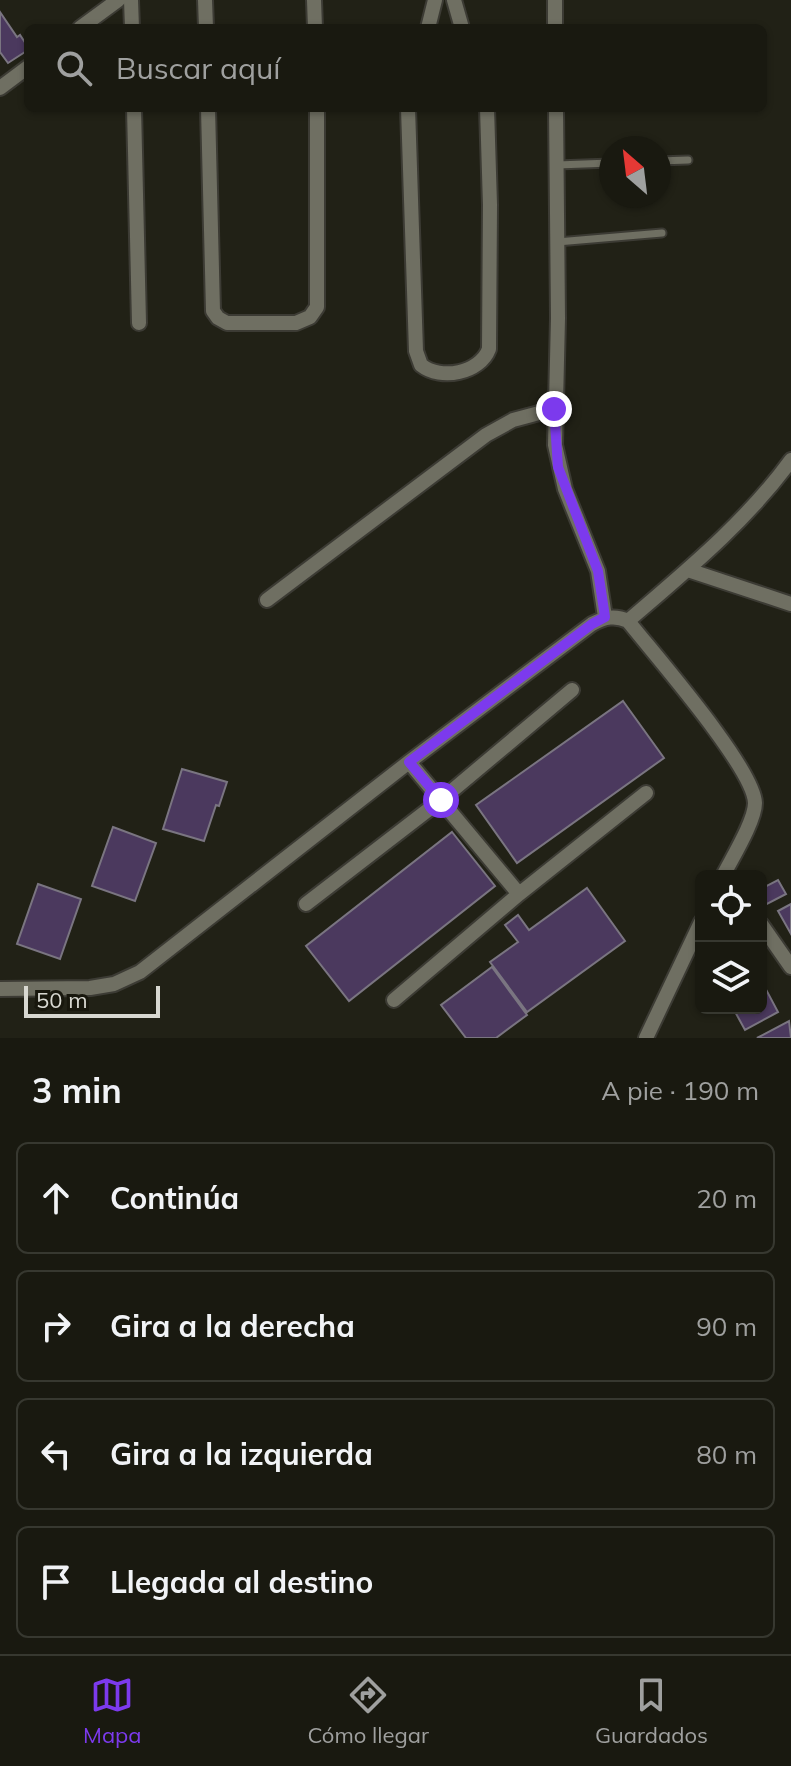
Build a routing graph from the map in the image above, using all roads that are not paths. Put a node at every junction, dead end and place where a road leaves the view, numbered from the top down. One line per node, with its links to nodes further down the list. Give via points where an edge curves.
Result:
1 (118, 0): 8 (street)
2 (131, 0): 9 (street)
3 (205, 0): 10 (street)
4 (314, 0): 11 (street)
5 (435, 0): 12 (street)
6 (454, 0): 13 (street)
7 (555, 0): 14 (street)
8 (85, 24)
9 (132, 24)
10 (206, 24)
11 (315, 24)
12 (429, 24)
13 (461, 24)
14 (555, 24)
15 (24, 70): 16 (street)
16 (0, 88)
17 (134, 112): 29 (street)
18 (208, 112): 19 (street, via 213,311 227,323 296,323 317,307)
19 (317, 112)
20 (408, 112): 21 (street, via 416,351 421,365 432,372 474,368 489,349)
21 (487, 112)
22 (556, 112): 26 (street)
23 (688, 160): 24 (lane)
24 (671, 161)
25 (599, 164): 26 (lane)
26 (557, 166): 28 (street)
27 (662, 233): 28 (lane)
28 (557, 242): 30 (street)
29 (139, 323)
30 (554, 409): 33 (street, via 513,420 486,435); 35 (street, via 558,467 598,571)
31 (791, 460): 32 (street)
32 (688, 570): 34 (street); 36 (street)
33 (267, 600)
34 (791, 604)
35 (605, 617): 36 (street); 38 (street)
36 (628, 621): 41 (street, via 735,759 753,791 755,806)
37 (572, 690): 40 (street)
38 (409, 762): 40 (street); 47 (street, via 140,972 90,988)
39 (646, 793): 42 (street)
40 (441, 800): 42 (street); 43 (street)
41 (727, 870)
42 (519, 894): 48 (street)
43 (306, 904)
44 (767, 933): 46 (street)
45 (695, 935): 49 (street)
46 (791, 967)
47 (0, 989)
48 (394, 1000)
49 (646, 1038)

